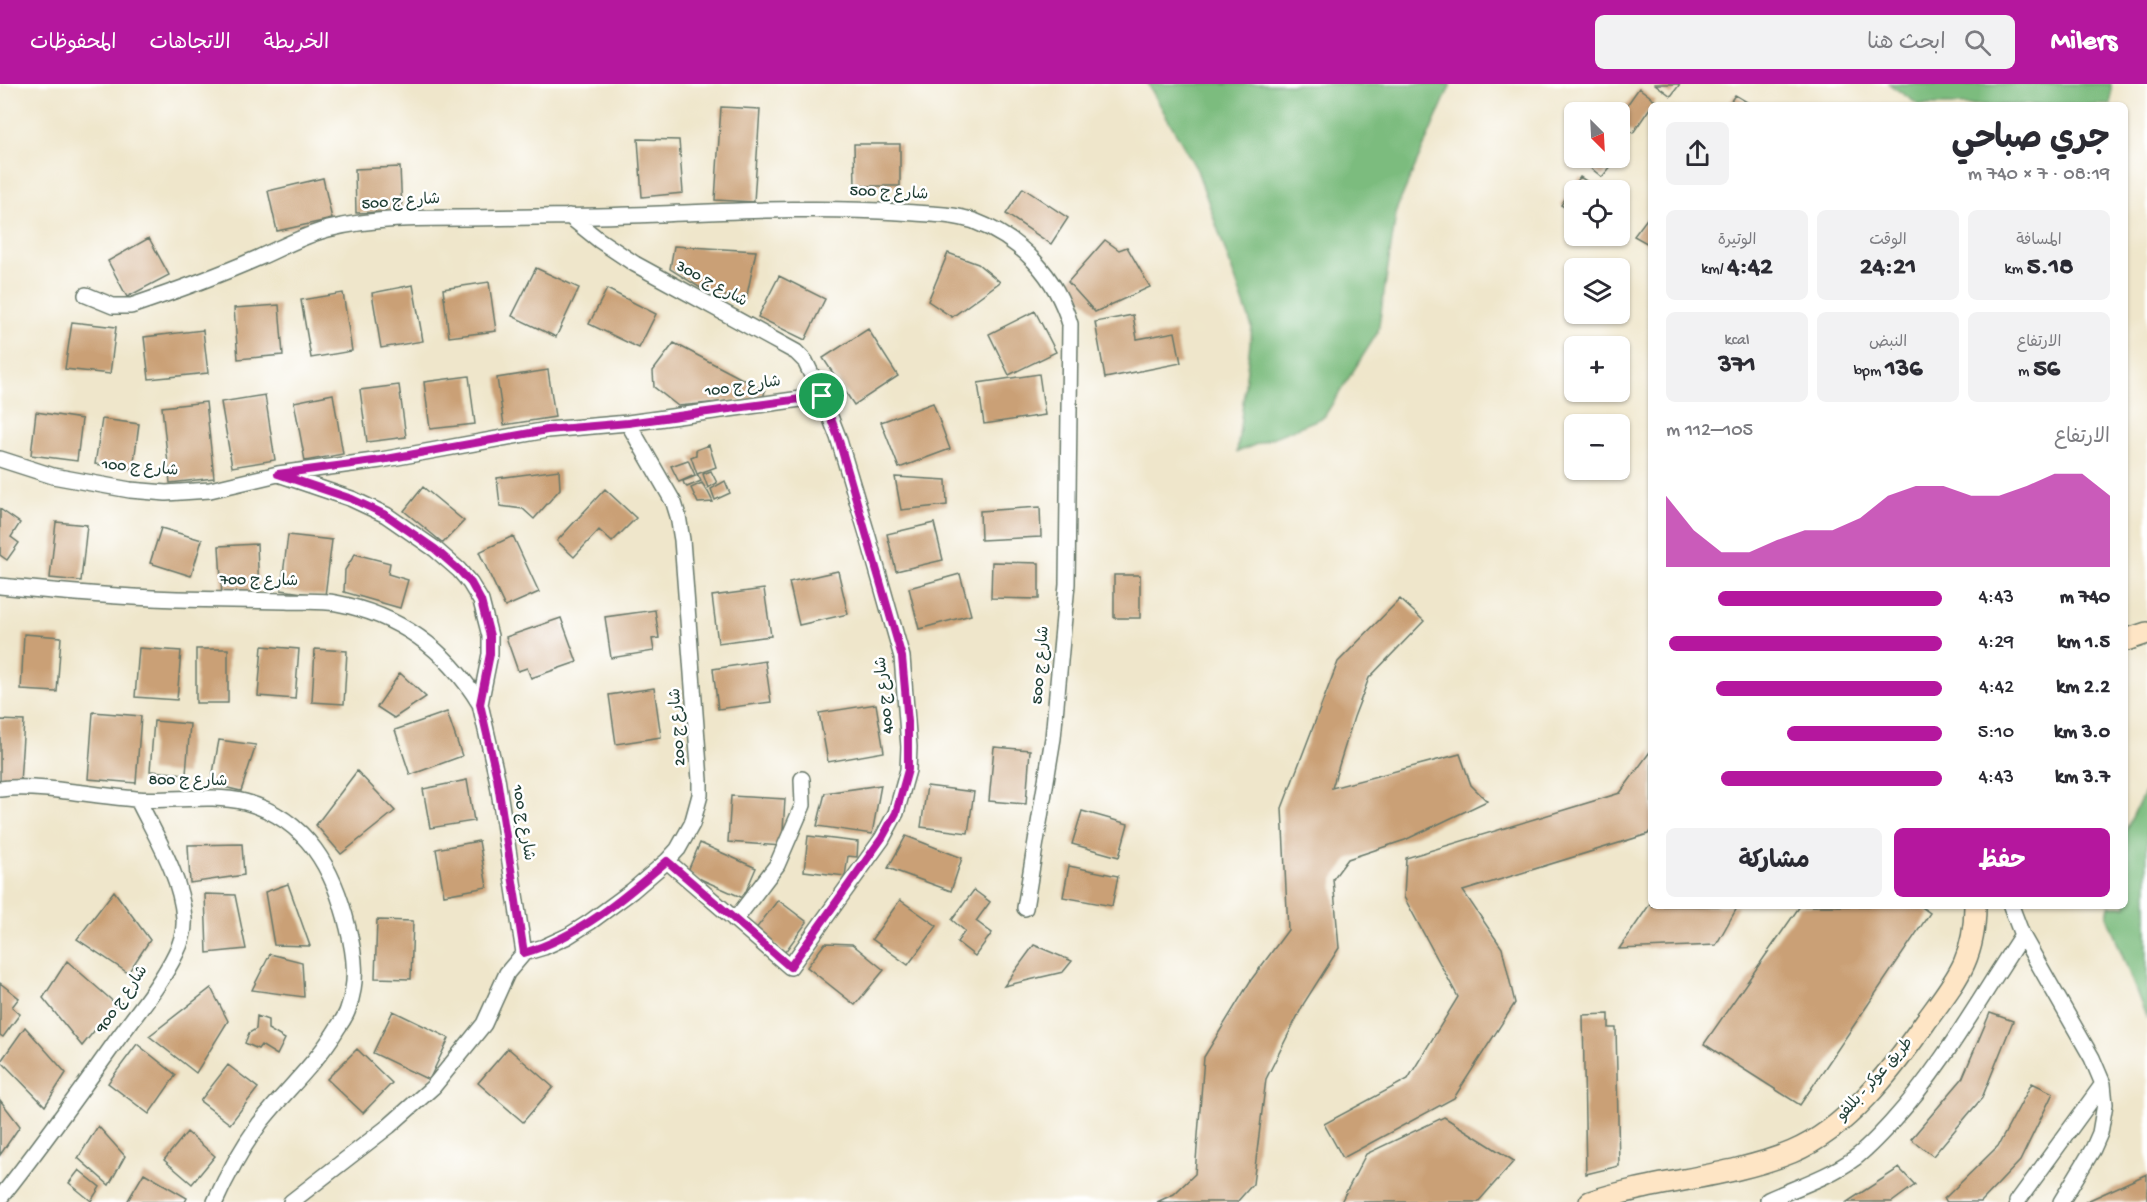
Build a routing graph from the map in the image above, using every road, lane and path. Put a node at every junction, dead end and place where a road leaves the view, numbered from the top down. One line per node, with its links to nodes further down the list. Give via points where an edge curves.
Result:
1 (569, 216): 2 (street, شارع ج 500, via 371,220 327,229 130,306 113,306); 3 (street, شارع ج 300, via 635,264 796,352 806,361); 15 (street, شارع ج 500, via 723,210 868,210 940,215 972,221 998,233 1029,255 1049,278 1070,324 1067,584 1053,738)
2 (86, 296)
3 (822, 396): 4 (street, شارع ج 100); 18 (street, شارع ج 400, via 902,657 908,770 896,813 882,838 790,967)
4 (628, 423): 6 (street, شارع ج 100, via 547,430); 14 (street, شارع ج 200, via 674,503 682,540 700,795 687,836)
5 (0, 459): 6 (street, شارع ج 100, via 53,476 166,493 210,489)
6 (278, 474): 10 (street, شارع ج 100, via 386,515 435,549 471,583 481,601 490,636)
7 (0, 586): 10 (street, شارع ج 700, via 80,594 311,601 347,606 393,622 422,638 461,677)
8 (2147, 633): 9 (street)
9 (2128, 639)
10 (480, 704): 20 (street, شارع ج 100, via 497,778)
11 (802, 779): 18 (street, via 803,805 777,865)
12 (0, 789): 13 (street, شارع ج 800, via 27,788)
13 (138, 800): 22 (street, شارع ج 900, via 175,880 184,919 182,941 148,996); 24 (street, شارع ج 800, via 242,801 272,811 310,843 326,868 340,900 354,951 354,989 348,1011 323,1051 260,1124)
14 (667, 861): 18 (street); 20 (street, شارع ج 200, via 590,922)
15 (1024, 908)
16 (1974, 909): 26 (street, طريق عوكر - بللفو, via 1975,929 1959,974 1874,1088 1826,1133 1794,1151 1762,1162)
17 (2012, 909): 19 (street)
18 (735, 920)
19 (2022, 935): 21 (street); 23 (street, via 1929,1077 1881,1133 1841,1167)
20 (524, 953): 25 (street, via 507,973 483,1023 433,1087)
21 (2103, 1084): 27 (street); 28 (street, via 2105,1104 2100,1133)
22 (0, 1198)
23 (1768, 1200)
24 (215, 1202)
25 (291, 1202)
26 (1590, 1202)
27 (2017, 1202)
28 (2061, 1202)

